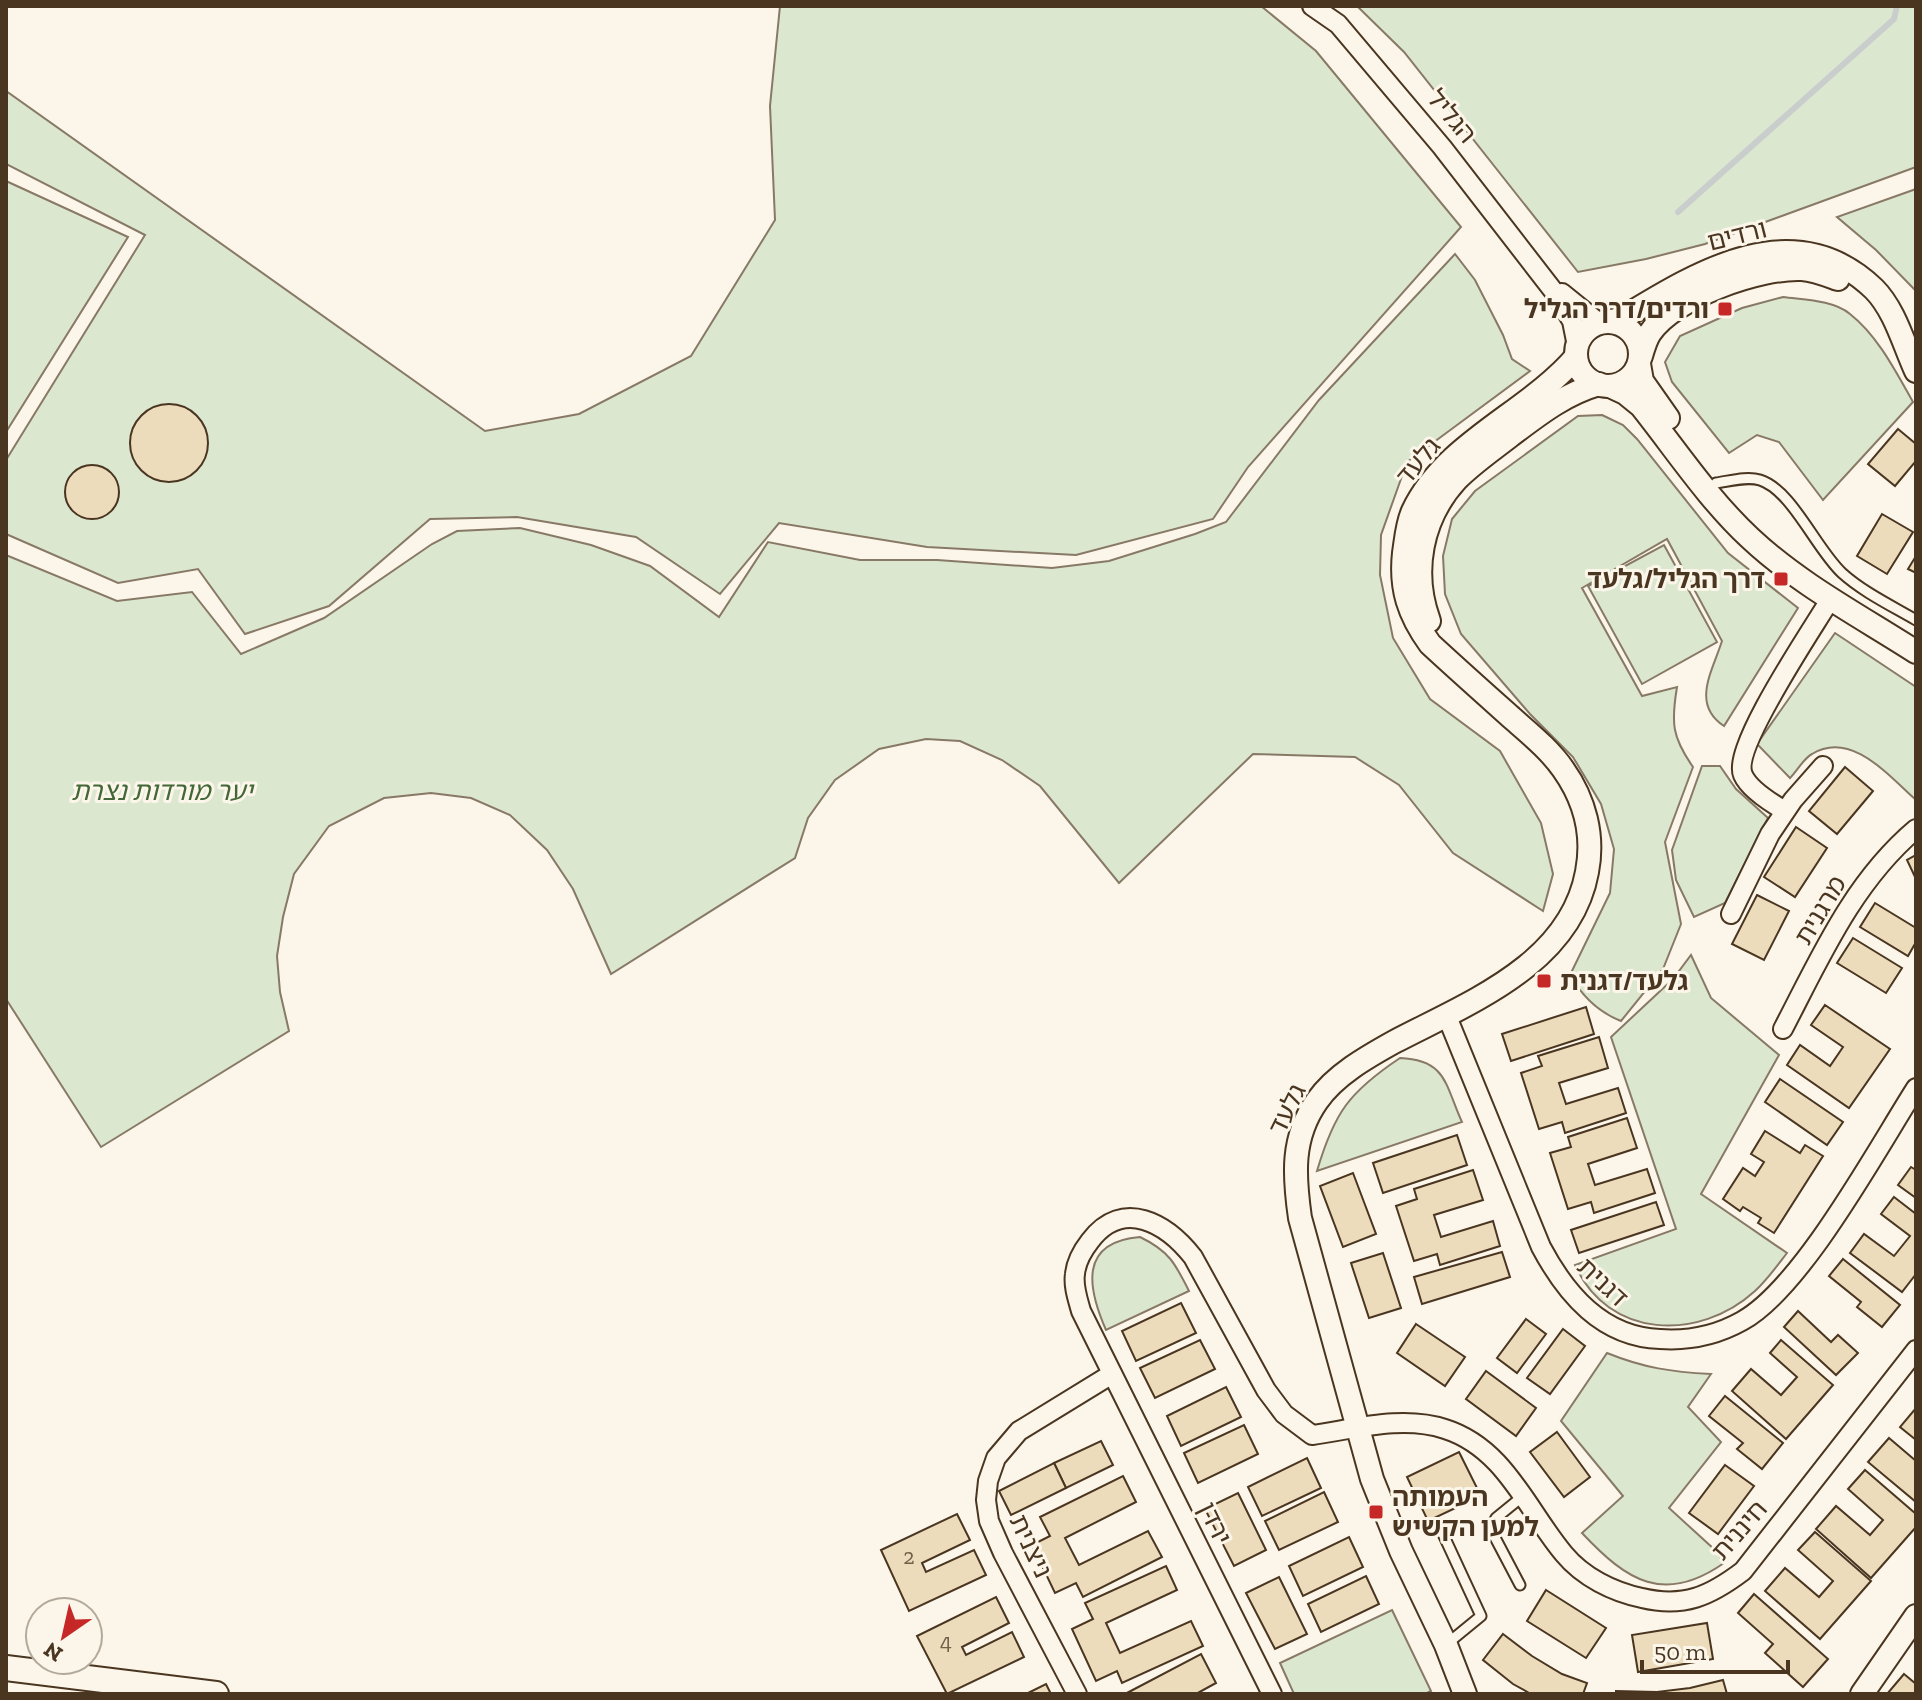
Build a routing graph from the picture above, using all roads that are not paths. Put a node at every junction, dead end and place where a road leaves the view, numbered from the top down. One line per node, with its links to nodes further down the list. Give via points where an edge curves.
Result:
1 (1312, 6): 2 (street, הגליל, via 1338,24)
2 (1539, 272): 3 (street, הגליל, via 1573,304); 5 (street, הגליל, via 1572,321)
3 (1605, 322): 4 (street, ורדים, via 1621,319 1718,266 1769,252 1795,252 1833,262 1875,290); 5 (street, via 1589,327); 6 (street, via 1631,331 1640,345)
4 (1899, 336): 6 (street, ורדים, via 1865,293 1845,281 1802,269 1777,270 1725,285 1678,308 1649,333); 7 (street, ורדים)
5 (1577, 351): 8 (street, via 1581,371); 14 (street, גלעד, via 1555,380 1443,469 1411,514 1402,585 1408,604 1430,644)
6 (1640, 360): 8 (street, via 1621,384); 9 (street, via 1640,374 1650,392)
7 (1916, 371)
8 (1604, 385): 10 (street, via 1641,406 1721,506); 14 (street, גלעד, via 1562,398 1473,464 1432,518 1419,565 1424,607 1433,635)
9 (1716, 483): 10 (street); 12 (lane, via 1758,479 1770,485 1845,576)
10 (1770, 556): 11 (street)
11 (1831, 598): 13 (street); 16 (street, via 1751,730 1741,759 1743,775)
12 (1916, 620)
13 (1916, 652)
14 (1467, 678): 19 (street, גלעד, via 1563,770 1585,816 1591,851 1577,904 1549,946 1504,982)
15 (1823, 766): 16 (street)
16 (1785, 811): 18 (street)
17 (1916, 829): 20 (street, מרגנית, via 1884,861 1837,926)
18 (1731, 914)
19 (1446, 1014): 21 (street, דגנית, via 1558,1278 1611,1327 1645,1339 1713,1334 1744,1321 1773,1296 1825,1232); 24 (street, גלעד, via 1335,1080 1316,1101 1295,1158 1300,1218)
20 (1783, 1029)
21 (1916, 1088)
22 (1916, 1350): 25 (street, חיננית, via 1743,1571 1715,1592 1693,1600 1658,1602 1622,1594 1565,1556)
23 (1112, 1374): 24 (street, ירדן, via 1081,1311 1075,1274 1093,1237 1107,1225 1140,1218 1158,1224 1193,1257 1284,1414 1312,1435); 33 (street, ניצנית, via 1019,1431 996,1458 988,1481 989,1521); 34 (street, ירדן)
24 (1358, 1428): 25 (street, חיננית, via 1413,1422 1446,1429 1478,1445); 29 (street, גלעד, via 1401,1551)
25 (1523, 1496): 27 (lane, via 1490,1528)
26 (1443, 1534): 29 (lane, via 1481,1616)
27 (1520, 1585)
28 (1916, 1616): 37 (street)
29 (1446, 1645): 31 (street, גלעד)
30 (6, 1668): 32 (main road)
31 (1455, 1668): 35 (street, גלעד); 36 (street, גלעד)
32 (216, 1694)
33 (1077, 1694)
34 (1272, 1694)
35 (1465, 1694)
36 (1477, 1694)
37 (1862, 1694)

